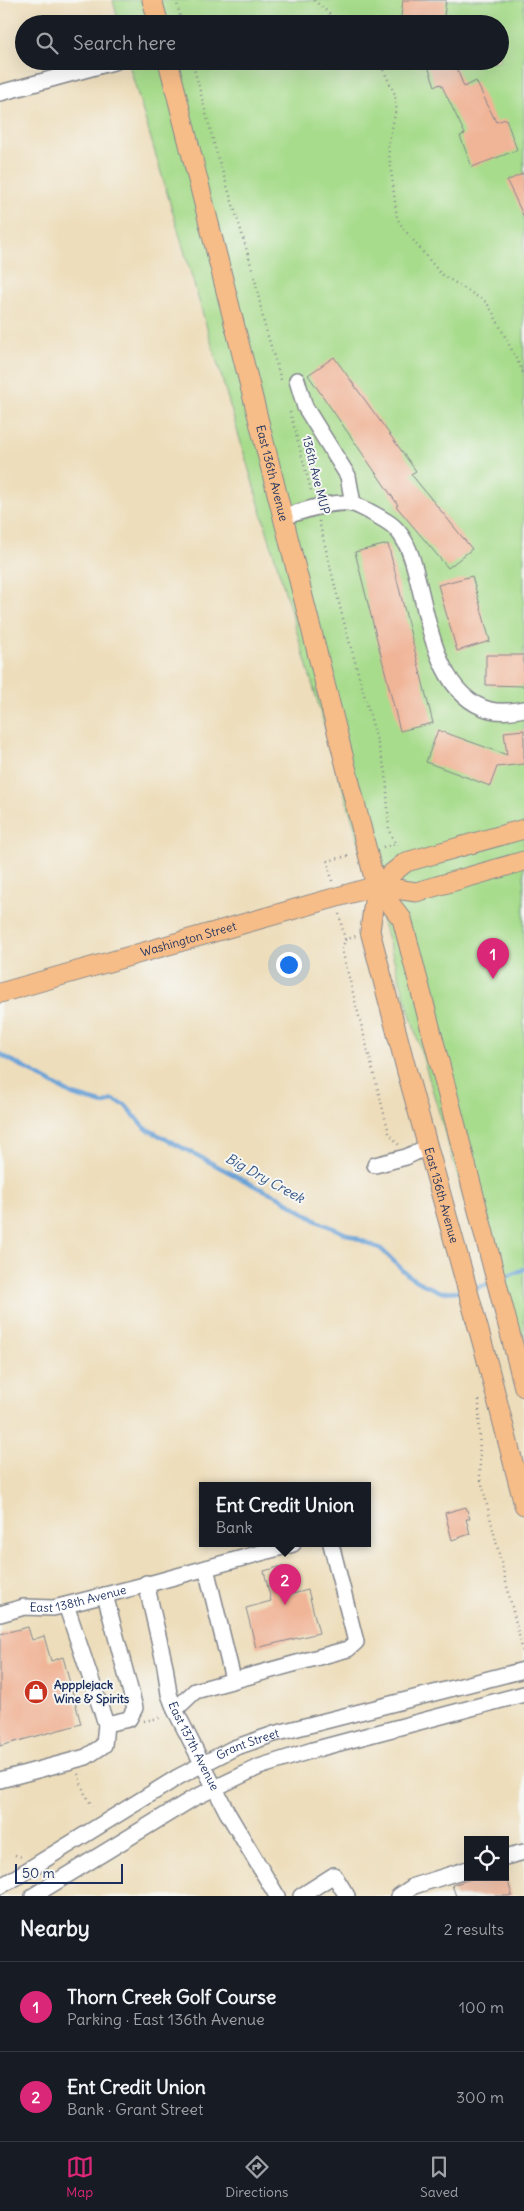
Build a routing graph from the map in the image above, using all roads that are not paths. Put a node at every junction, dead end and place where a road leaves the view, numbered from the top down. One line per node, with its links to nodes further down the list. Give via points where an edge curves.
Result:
1 (152, 0): 2 (main road)
2 (156, 15)
3 (83, 70): 5 (street)
4 (170, 70): 8 (main road, East 136th Avenue)
5 (0, 93)
6 (297, 380): 7 (street, via 305,407 348,476)
7 (353, 504): 8 (street, via 315,508); 9 (street, via 393,526 406,544 438,654 454,685 470,700 490,710)
8 (283, 517): 12 (main road, East 136th Avenue)
9 (524, 710)
10 (524, 830): 12 (main road, Washington Street, via 406,862)
11 (524, 862): 12 (main road, Washington Street, via 416,892)
12 (376, 886): 13 (main road, Washington Street); 14 (main road, East 136th Avenue, via 370,931); 16 (main road, East 136th Avenue, via 402,919)
13 (0, 992)
14 (429, 1146): 15 (street, via 406,1157); 17 (main road, East 136th Avenue)
15 (375, 1165)
16 (524, 1387)
17 (524, 1505)
18 (282, 1547): 20 (street, East 138th Avenue)
19 (332, 1547): 26 (street, via 356,1642 348,1649)
20 (206, 1568): 21 (street, East 138th Avenue); 26 (street)
21 (151, 1583): 22 (street, East 138th Avenue); 28 (street, East 137th Avenue)
22 (105, 1595): 23 (street, East 138th Avenue); 29 (street, via 134,1708 129,1719)
23 (66, 1605): 24 (street, East 138th Avenue, via 24,1607); 29 (street)
24 (0, 1614)
25 (524, 1670): 30 (street, Grant Street, via 274,1734)
26 (233, 1679): 28 (street, via 195,1691)
27 (524, 1694): 32 (street, Grant Street, via 283,1758)
28 (175, 1710): 30 (street, East 137th Avenue)
29 (106, 1724): 31 (street, via 104,1746 86,1757)
30 (202, 1764): 32 (street, East 137th Avenue); 36 (street, Grant Street)
31 (0, 1780)
32 (215, 1788): 37 (street, Grant Street); 38 (street, East 137th Avenue)
33 (524, 1852): 34 (street)
34 (509, 1856)
35 (464, 1870): 41 (street, via 414,1886)
36 (0, 1886)
37 (33, 1896)
38 (278, 1896)
39 (301, 1896): 40 (street, via 334,1875)
40 (347, 1896)
41 (399, 1896)

